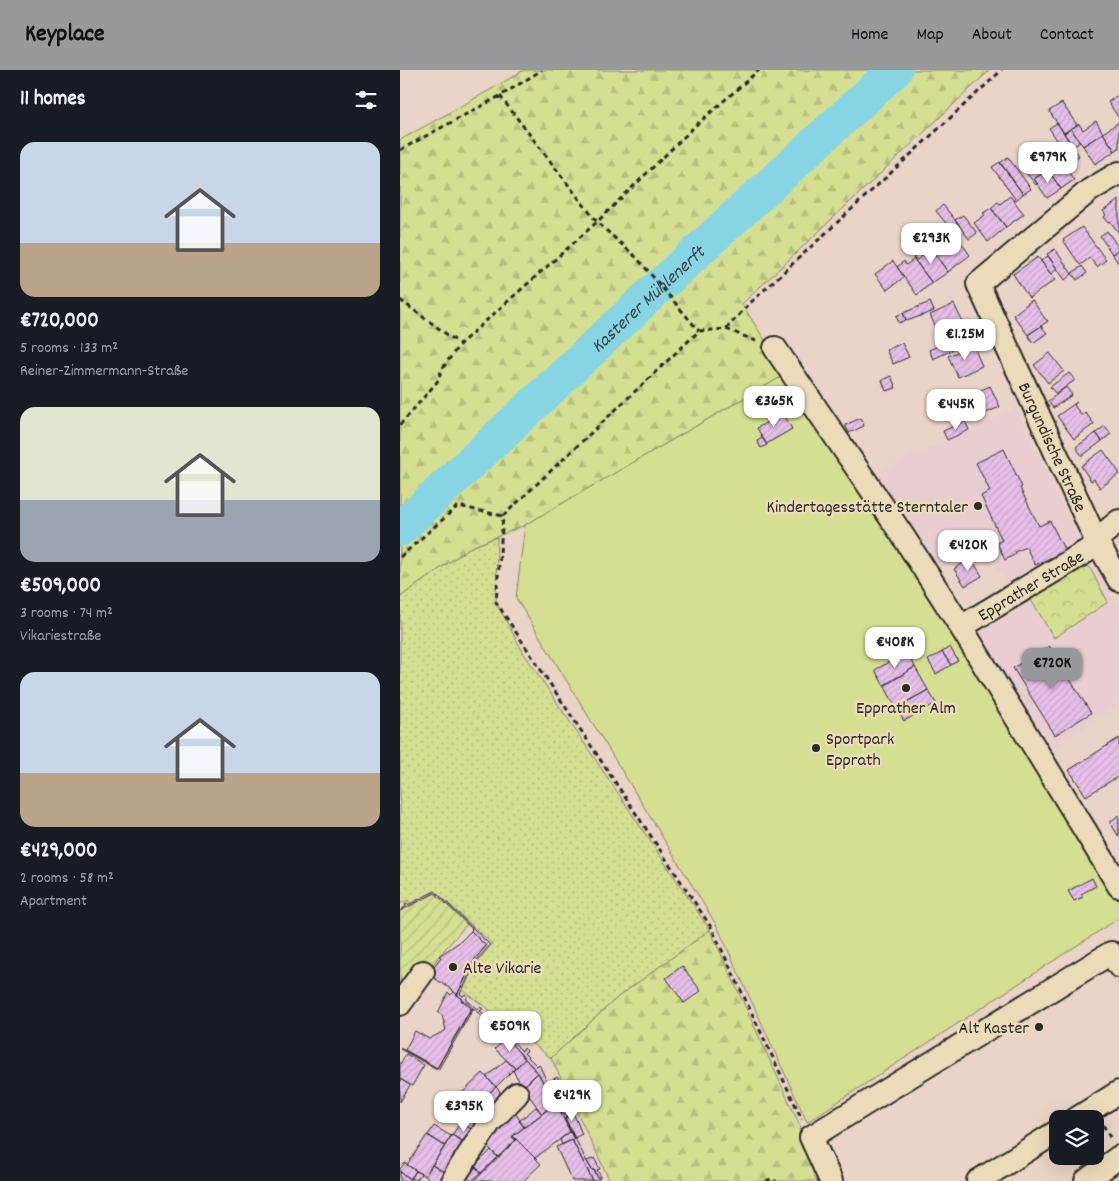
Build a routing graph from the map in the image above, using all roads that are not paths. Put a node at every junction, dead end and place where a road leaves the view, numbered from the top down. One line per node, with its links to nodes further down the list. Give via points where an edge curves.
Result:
1 (1119, 173): 4 (street, Burgundische Straße, via 1090,190 978,284)
2 (775, 348): 6 (street)
3 (1119, 521): 4 (street, Epprather Straße)
4 (1096, 540): 5 (street, Burgundische Straße); 6 (street, Epprather Straße, via 1092,548)
5 (1119, 580)
6 (961, 627): 7 (street)
7 (1119, 886)
8 (1116, 955): 17 (street, via 811,1138)
9 (423, 972): 10 (street)
10 (400, 1004)
11 (1119, 1092): 13 (street)
12 (517, 1094): 16 (street, via 490,1122)
13 (1090, 1110)
14 (1049, 1137): 18 (street)
15 (1116, 1149): 19 (street)
16 (453, 1181)
17 (831, 1181)
18 (978, 1181)
19 (1086, 1181)

